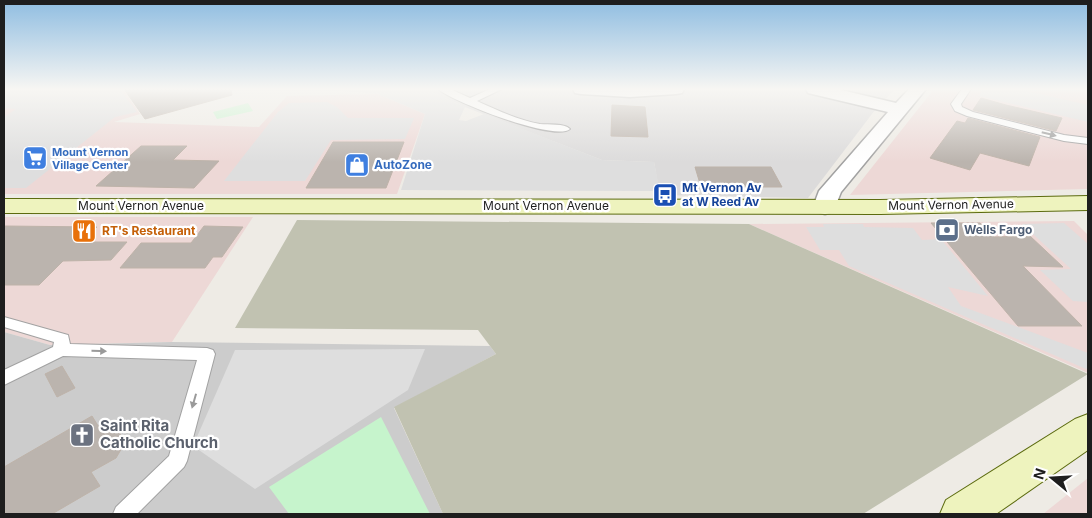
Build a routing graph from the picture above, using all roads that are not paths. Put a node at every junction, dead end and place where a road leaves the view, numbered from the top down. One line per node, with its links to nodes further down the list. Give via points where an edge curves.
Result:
1 (502, 113): 4 (lane, via 541,128)
2 (896, 113): 8 (street, via 830,191)
3 (968, 113): 5 (lane, one-way to 5)
4 (565, 129)
5 (1088, 141)
6 (1088, 203): 8 (main road, Mount Vernon Avenue)
7 (4, 206): 8 (main road, Mount Vernon Avenue)
8 (825, 207)
9 (4, 322): 10 (lane, via 62,339)
10 (61, 350): 11 (lane); 13 (lane, one-way to 13, via 207,354 177,460)
11 (4, 378)
12 (1088, 430): 14 (main road)
13 (122, 514)
14 (960, 514)

